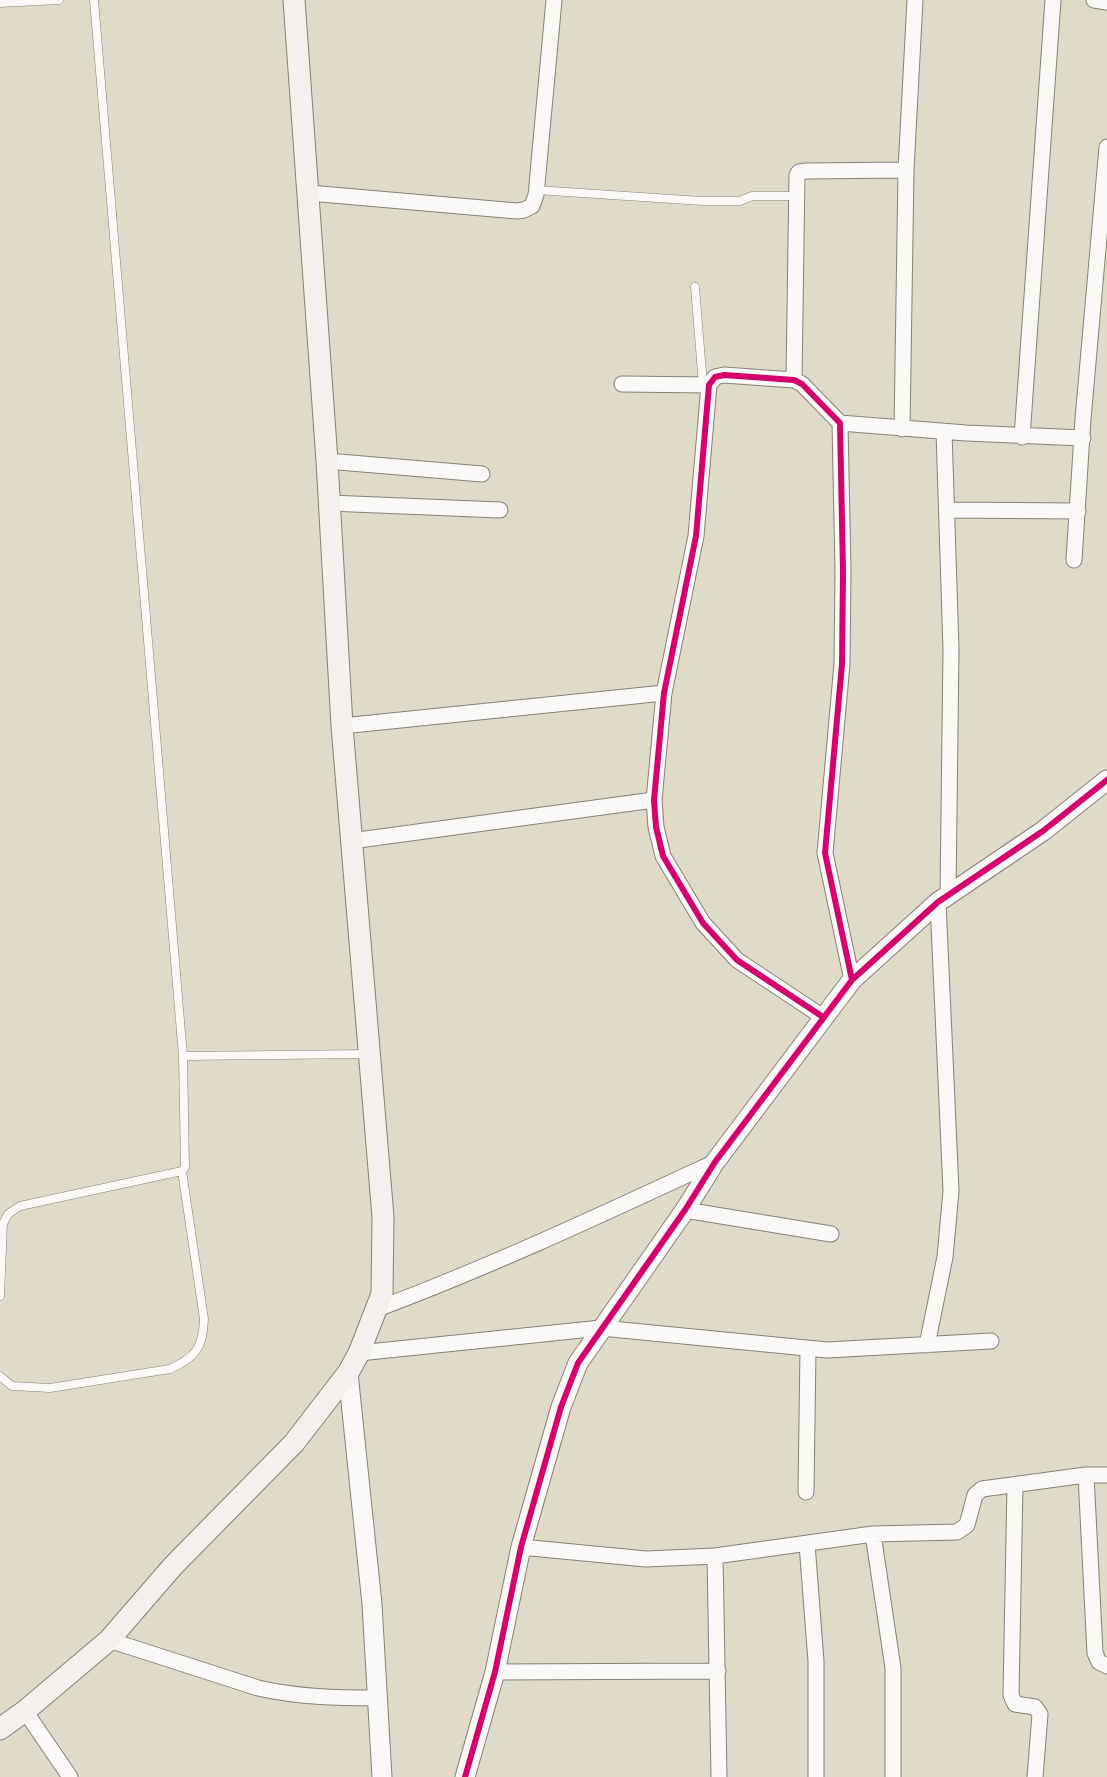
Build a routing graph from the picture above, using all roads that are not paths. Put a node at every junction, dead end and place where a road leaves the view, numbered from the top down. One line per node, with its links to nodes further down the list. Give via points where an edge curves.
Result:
1 (59, 0): 9 (lane)
2 (94, 0): 41 (lane)
3 (294, 0): 13 (main road)
4 (554, 0): 12 (street)
5 (915, 0): 11 (street)
6 (1052, 0): 23 (street)
7 (1094, 0): 8 (street)
8 (1107, 2)
9 (0, 3)
10 (1107, 147): 15 (street)
11 (906, 170): 14 (street, via 799,172); 21 (street)
12 (536, 190): 13 (street, via 532,206 517,211); 14 (lane, via 702,201)
13 (309, 193): 25 (main road)
14 (796, 196): 17 (street)
15 (1103, 254): 24 (street)
16 (695, 287): 19 (lane)
17 (794, 380): 19 (street, via 724,375 715,377); 20 (street, via 802,384)
18 (622, 384): 19 (street)
19 (706, 385): 32 (street, via 696,536)
20 (840, 423): 21 (street); 38 (street, via 842,664 825,853)
21 (902, 429): 22 (street)
22 (944, 432): 23 (street); 29 (street)
23 (1022, 437): 24 (street)
24 (1083, 438): 30 (street)
25 (327, 461): 26 (street); 27 (main road)
26 (482, 474)
27 (330, 503): 28 (street); 33 (main road)
28 (500, 510)
29 (947, 510): 30 (street); 37 (street, via 951,649)
30 (1078, 511): 31 (street)
31 (1074, 560)
32 (664, 693): 33 (street); 35 (street)
33 (342, 726): 36 (main road)
34 (1107, 780): 37 (street, via 1043,831)
35 (654, 800): 36 (street); 39 (street, via 656,827 664,856 703,922 737,960)
36 (351, 841): 40 (main road)
37 (943, 899): 38 (street); 50 (street, via 951,1191 945,1257)
38 (852, 980): 39 (street)
39 (822, 1016): 42 (street)
40 (368, 1054): 41 (lane); 47 (main road, via 383,1218 382,1294)
41 (183, 1056): 43 (lane, via 185,1158)
42 (714, 1162): 44 (street); 47 (street, via 558,1236)
43 (182, 1171): 46 (lane, via 20,1206 8,1214 3,1224); 54 (lane, via 204,1319 204,1335 198,1350 187,1361 170,1369 50,1388 12,1386)
44 (685, 1210): 45 (street); 48 (street)
45 (831, 1234)
46 (0, 1296)
47 (377, 1309): 52 (main road)
48 (601, 1328): 51 (street); 52 (street); 61 (street, via 578,1363 561,1407)
49 (991, 1341): 50 (street)
50 (927, 1345): 51 (street, via 855,1350)
51 (808, 1349): 58 (street)
52 (359, 1353): 53 (main road)
53 (348, 1374): 63 (main road, via 294,1443 173,1566); 67 (street, via 372,1604)
54 (0, 1376)
55 (1086, 1475): 56 (street); 57 (street); 64 (street, via 1095,1653 1099,1662)
56 (1107, 1475)
57 (1015, 1485): 59 (street, via 978,1491 968,1525 963,1530); 76 (street, via 1012,1696 1015,1704 1035,1707 1040,1714)
58 (806, 1492)
59 (873, 1534): 60 (street); 75 (street, via 894,1668)
60 (807, 1544): 62 (street); 74 (street, via 816,1661)
61 (521, 1547): 62 (street, via 646,1559); 66 (street)
62 (715, 1556): 65 (street)
63 (109, 1640): 67 (street, via 283,1694 314,1698); 68 (main road)
64 (1107, 1666)
65 (718, 1671): 66 (street); 73 (street)
66 (495, 1672): 72 (street)
67 (377, 1698): 71 (street)
68 (25, 1711): 69 (main road); 70 (street)
69 (0, 1729)
70 (70, 1777)
71 (382, 1777)
72 (465, 1777)
73 (719, 1777)
74 (816, 1777)
75 (893, 1777)
76 (1035, 1777)

